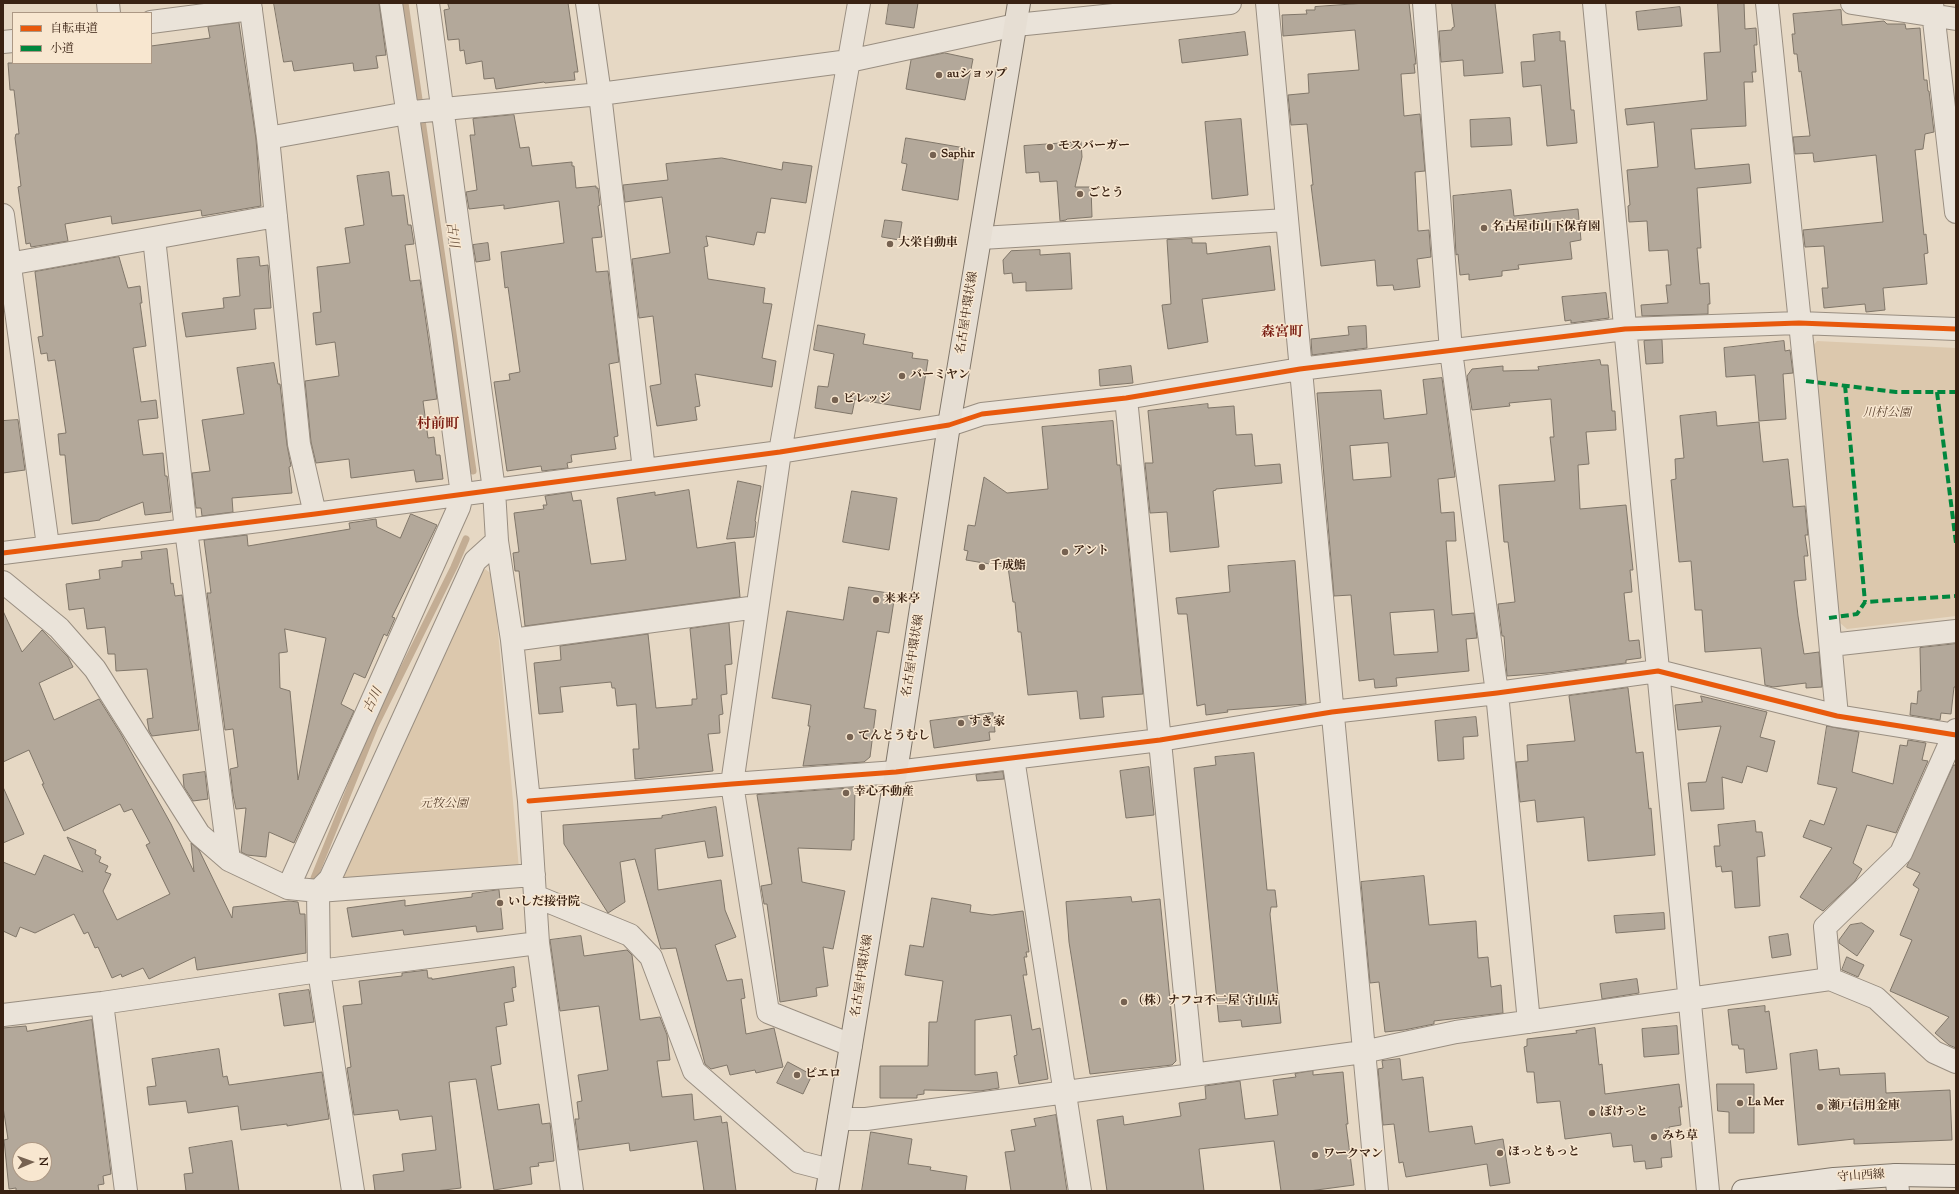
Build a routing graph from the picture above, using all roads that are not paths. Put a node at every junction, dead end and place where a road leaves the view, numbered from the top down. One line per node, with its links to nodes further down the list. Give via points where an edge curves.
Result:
1 (391, 3): 20 (street)
2 (428, 3): 19 (street)
3 (587, 3): 18 (street)
4 (859, 3): 17 (street)
5 (1019, 3): 16 (main road, 名古屋中環状線)
6 (1230, 3): 16 (street)
7 (1267, 3): 25 (street)
8 (1424, 3): 32 (street)
9 (1594, 3): 30 (street)
10 (1767, 3): 29 (street)
11 (1852, 3): 13 (street)
12 (251, 6): 15 (street); 21 (street)
13 (1933, 9): 14 (street); 22 (street)
14 (1956, 18)
15 (152, 22)
16 (1016, 25): 17 (street); 27 (main road, 名古屋中環状線)
17 (849, 61): 18 (street); 36 (street)
18 (600, 94): 19 (street); 37 (street)
19 (439, 109): 20 (street); 38 (street)
20 (410, 112): 21 (street); 39 (street)
21 (268, 138): 24 (street)
22 (1956, 212)
23 (3, 215): 28 (street)
24 (276, 216): 26 (street); 40 (street, via 299,444)
25 (1287, 220): 27 (street); 33 (street)
26 (154, 238): 28 (street); 41 (street)
27 (981, 238): 35 (main road, 名古屋中環状線)
28 (6, 265): 43 (street)
29 (1799, 323): 30 (street); 31 (street); 49 (street)
30 (1625, 329): 32 (street); 50 (street)
31 (1956, 329)
32 (1451, 351): 33 (street); 51 (street)
33 (1300, 369): 34 (street); 52 (street)
34 (1126, 398): 35 (street, via 982,414); 55 (street)
35 (950, 425): 36 (street); 57 (main road, 名古屋中環状線)
36 (780, 452): 37 (street); 46 (street)
37 (644, 470): 38 (street)
38 (494, 490): 39 (street); 42 (street)
39 (462, 494): 40 (street); 62 (street, via 445,539)
40 (315, 514): 41 (street)
41 (186, 530): 43 (street); 60 (street)
42 (497, 540): 48 (street); 63 (street, via 475,561 330,879)
43 (48, 546): 44 (street)
44 (3, 553)
45 (3, 582): 60 (street, via 59,628 95,669 199,834)
46 (757, 607): 48 (street); 58 (street)
47 (1956, 631): 49 (street)
48 (512, 640): 59 (street)
49 (1831, 645): 53 (street)
50 (1658, 671): 51 (street); 53 (street); 67 (street)
51 (1497, 693): 52 (street); 70 (street)
52 (1332, 712): 55 (street); 72 (street)
53 (1837, 716): 54 (street)
54 (1955, 733): 66 (street, via 1901,853 1825,927)
55 (1160, 740): 56 (street); 74 (street)
56 (1013, 758): 57 (street); 75 (street)
57 (896, 772): 58 (street); 71 (main road, 名古屋中環状線)
58 (732, 784): 59 (street); 71 (street, via 768,1012)
59 (529, 801): 61 (street)
60 (230, 860): 62 (street)
61 (534, 885): 63 (street); 64 (street); 78 (street, via 630,935 651,956 694,1071 799,1162)
62 (288, 888): 63 (street)
63 (318, 891): 65 (street)
64 (538, 943): 65 (street); 82 (street)
65 (319, 971): 68 (street); 81 (street)
66 (1830, 979): 67 (street); 73 (street, via 1876,998 1934,1052)
67 (1690, 999): 70 (street); 85 (street)
68 (102, 1003): 69 (street); 80 (street)
69 (3, 1015)
70 (1529, 1022): 72 (street, via 1456,1032)
71 (851, 1045): 76 (main road, 名古屋中環状線)
72 (1363, 1052): 74 (street); 84 (street)
73 (1956, 1062)
74 (1192, 1075): 75 (street)
75 (1065, 1093): 76 (street, via 866,1120); 83 (street)
76 (839, 1119): 78 (main road, 名古屋中環状線)
77 (1956, 1176): 79 (street, 守山西線)
78 (829, 1181)
79 (1897, 1183): 86 (street, 守山西線, via 1834,1179)
80 (126, 1191)
81 (353, 1191)
82 (572, 1191)
83 (1080, 1191)
84 (1377, 1191)
85 (1708, 1191)
86 (1743, 1191)

